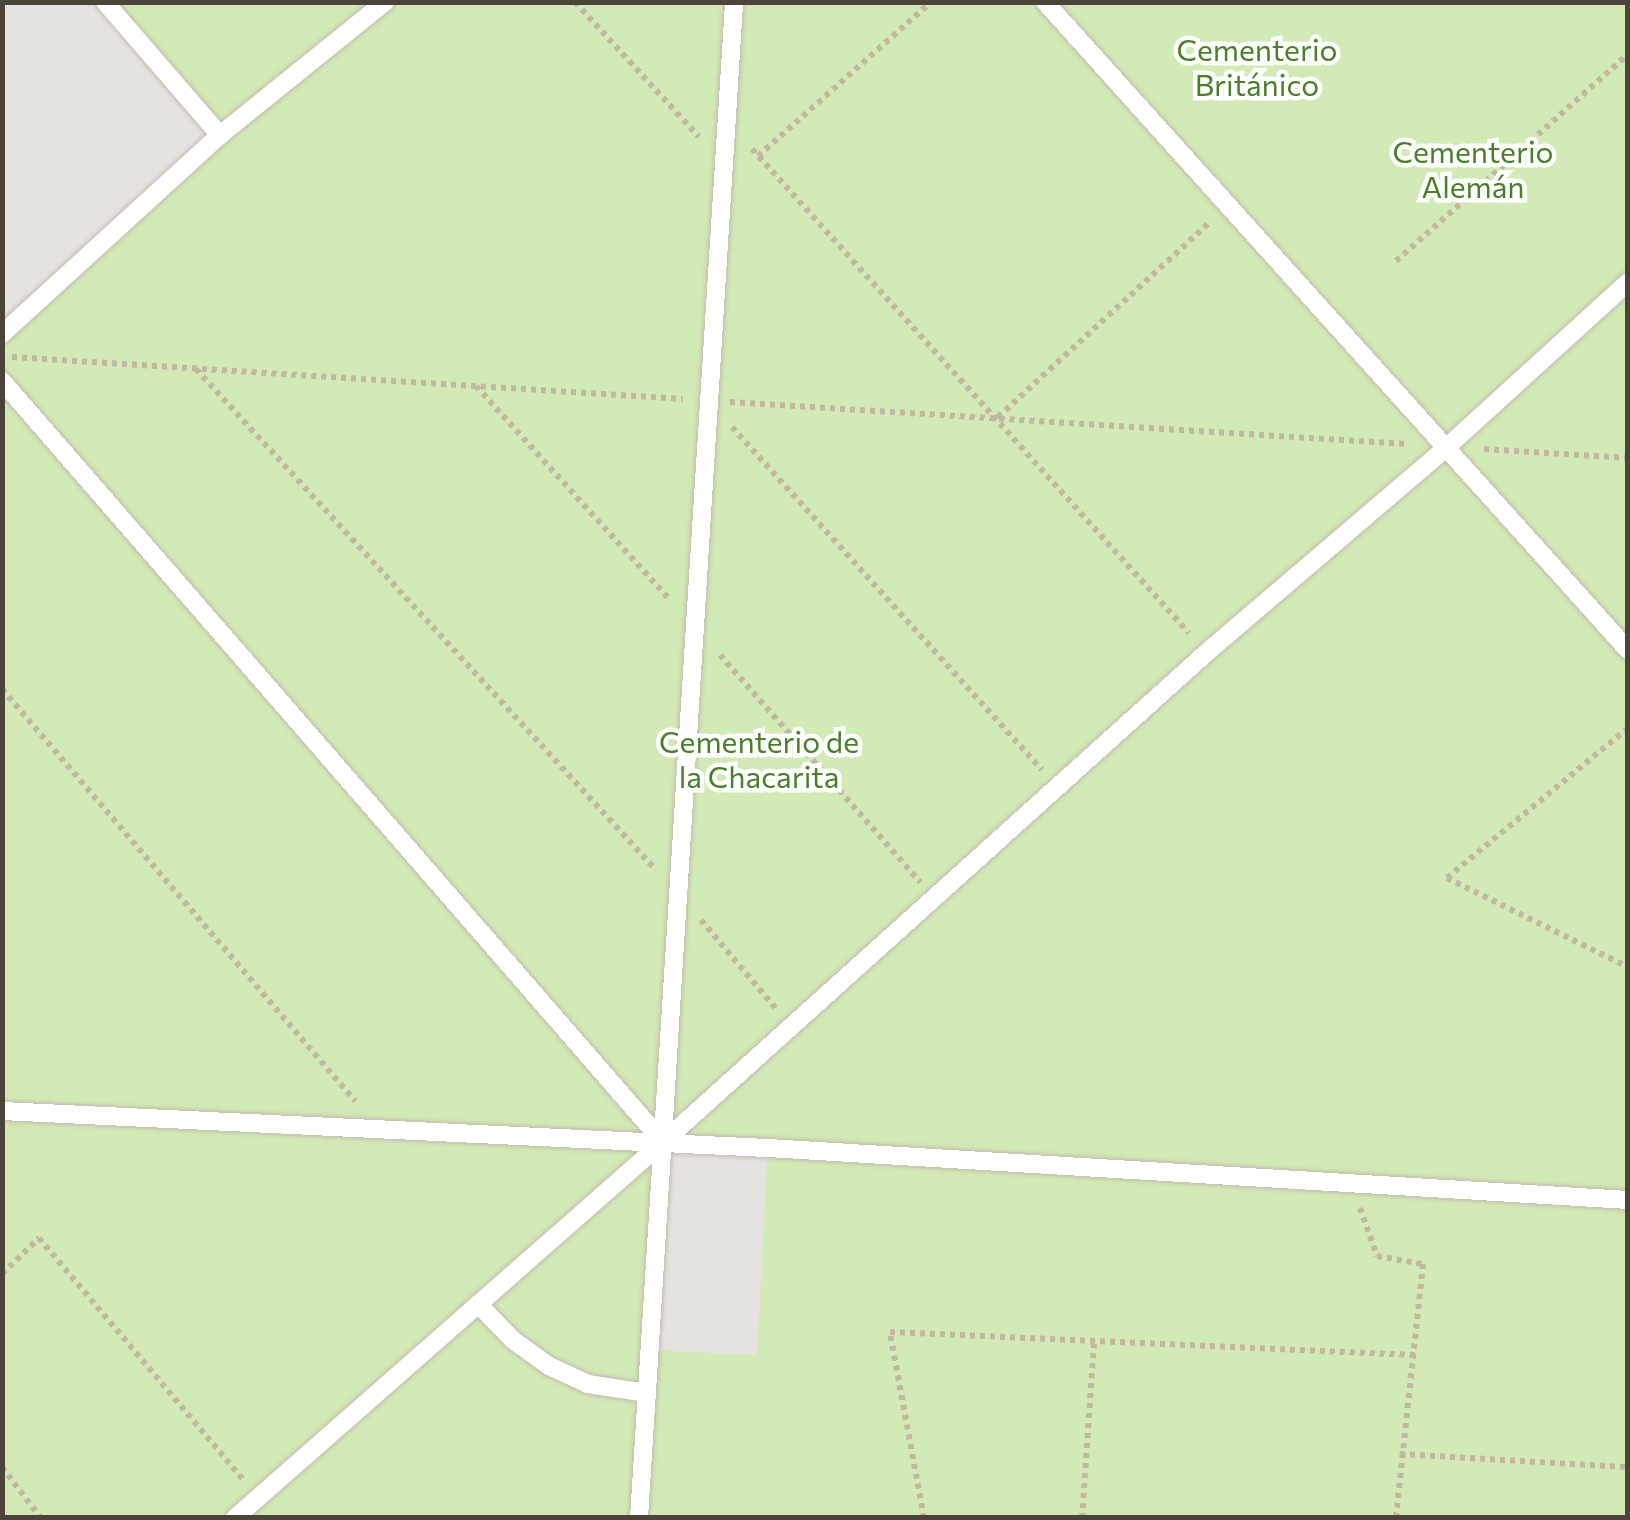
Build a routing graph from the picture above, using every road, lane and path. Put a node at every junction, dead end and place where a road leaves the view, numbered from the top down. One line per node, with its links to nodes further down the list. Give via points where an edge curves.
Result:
1 (106, 2): 9 (lane)
2 (385, 2): 9 (lane)
3 (575, 2): 11 (path)
4 (734, 2): 8 (lane)
5 (930, 2): 10 (path)
6 (1046, 2): 12 (lane)
7 (1628, 54): 13 (path)
8 (726, 120): 10 (path); 11 (lane)
9 (220, 135): 15 (lane)
10 (758, 156): 20 (path)
11 (724, 164): 19 (lane)
12 (1229, 205): 20 (path); 21 (lane)
13 (1396, 261)
14 (1628, 282): 21 (lane)
15 (2, 334)
16 (2, 356): 17 (path)
17 (196, 368): 19 (path); 28 (path)
18 (2, 381): 33 (lane)
19 (708, 400): 20 (path); 27 (path); 28 (lane)
20 (996, 418): 21 (path); 24 (path)
21 (1448, 446): 22 (path); 23 (lane); 24 (lane)
22 (1628, 458)
23 (1628, 650)
24 (1206, 653): 27 (lane)
25 (2, 689): 32 (path)
26 (1628, 728): 29 (path, via 1447,878)
27 (1056, 786): 30 (lane)
28 (678, 894): 30 (path); 33 (lane)
29 (1628, 968)
30 (791, 1026): 33 (lane)
31 (2, 1111): 32 (lane)
32 (378, 1129): 33 (lane)
33 (662, 1142): 34 (lane); 37 (lane); 40 (lane)
34 (1352, 1183): 35 (lane); 39 (path, via 1378,1256 1423,1264)
35 (1628, 1200)
36 (2, 1274): 44 (path, via 40,1238)
37 (478, 1304): 40 (lane, via 549,1366 588,1384); 44 (lane)
38 (1094, 1341): 39 (path); 48 (path, via 890,1332); 49 (path)
39 (1415, 1355): 41 (path)
40 (647, 1393): 47 (lane)
41 (1400, 1454): 43 (path); 50 (path)
42 (2, 1467): 45 (path)
43 (1628, 1467)
44 (258, 1497): 46 (lane)
45 (42, 1518)
46 (235, 1518)
47 (639, 1518)
48 (924, 1518)
49 (1082, 1518)
50 (1396, 1518)

